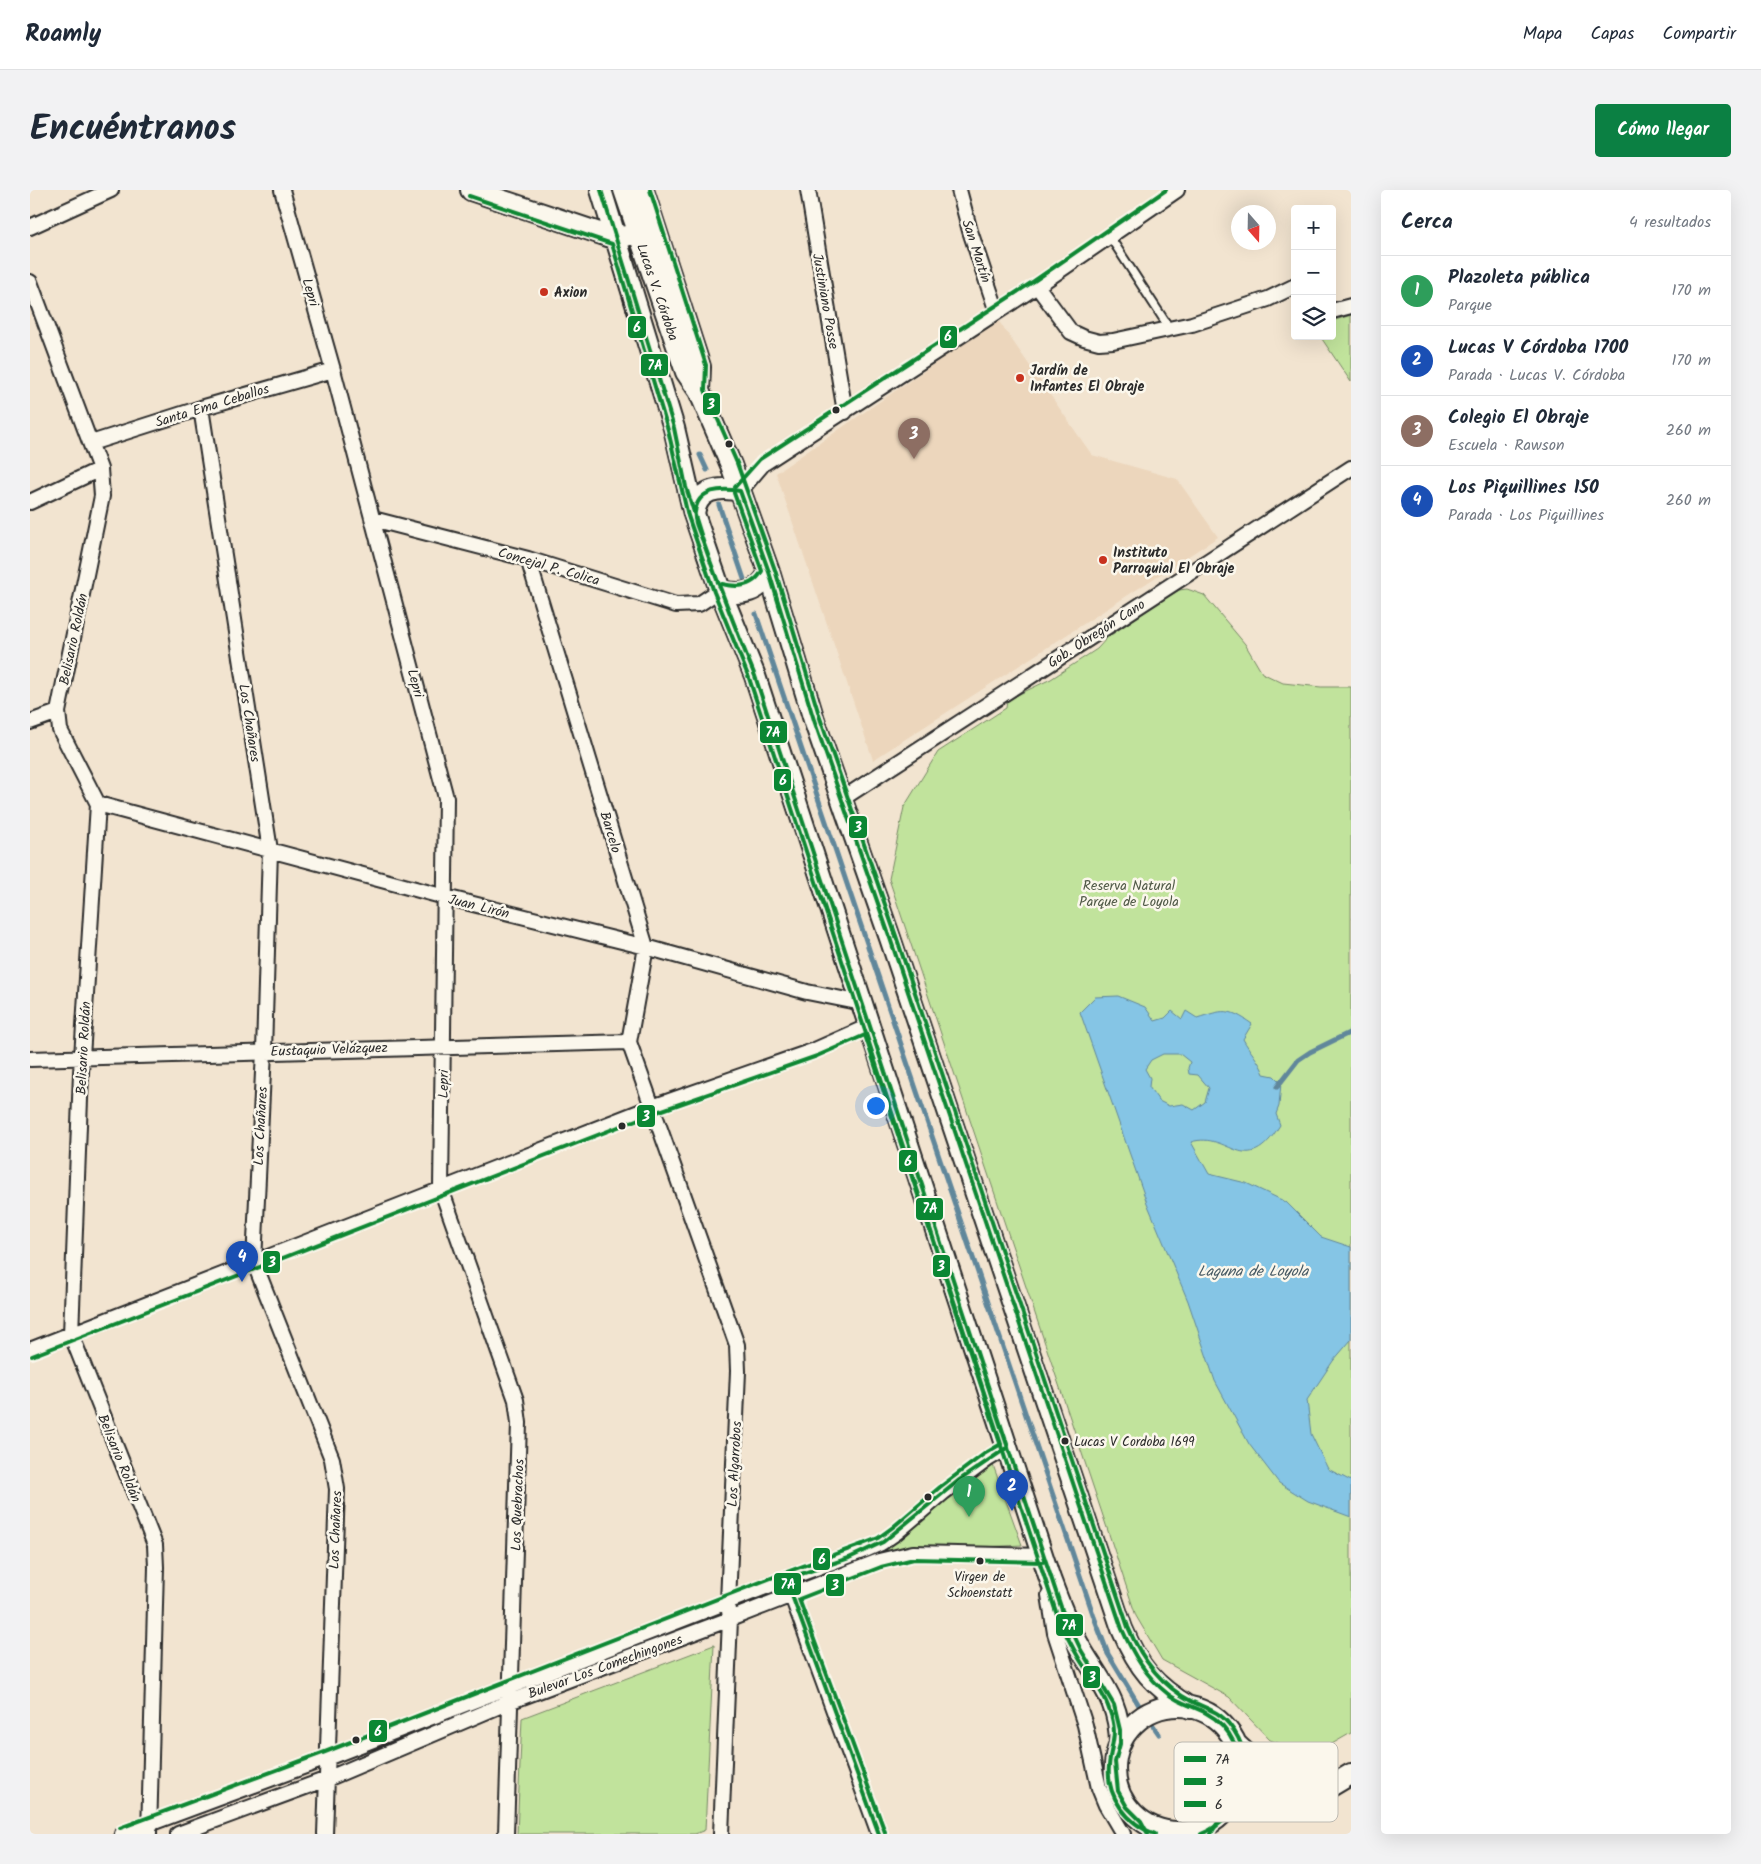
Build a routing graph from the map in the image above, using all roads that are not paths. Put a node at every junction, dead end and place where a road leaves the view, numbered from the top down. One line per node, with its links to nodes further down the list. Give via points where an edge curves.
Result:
1 (111, 190): 10 (street)
2 (282, 190): 21 (street, Lepri)
3 (471, 190): 13 (main road)
4 (601, 190): 13 (main road, Lucas V. Córdoba)
5 (624, 190): 11 (main road, Lucas V. Córdoba)
6 (643, 190): 22 (main road, Lucas V. Córdoba, via 700,367)
7 (808, 190): 24 (street, Justiniano Posse)
8 (959, 190): 19 (street, San Martín)
9 (1177, 190): 12 (street)
10 (30, 227)
11 (637, 233): 13 (main road); 22 (main road, Lucas V. Córdoba, via 686,372)
12 (1110, 237): 15 (street); 20 (lane)
13 (617, 239): 30 (main road, Lucas V. Córdoba, via 674,428)
14 (30, 282): 25 (street, Belisario Roldán)
15 (1037, 286): 19 (street); 20 (street, via 1071,332 1084,338 1113,341)
16 (1291, 288): 20 (street, via 1268,299)
17 (1351, 306): 18 (street)
18 (1336, 310)
19 (997, 312): 24 (street)
20 (1170, 329)
21 (333, 370): 23 (street, Santa Ema Ceballos); 31 (street, Lepri)
22 (699, 392): 28 (main road, Lucas V. Córdoba)
23 (201, 408): 25 (street, Santa Ema Ceballos); 39 (street, Los Chañares)
24 (844, 412): 28 (street, via 763,464)
25 (91, 442): 27 (street, Belisario Roldán)
26 (1351, 468): 37 (street, Gob. Obregón Cano)
27 (100, 470): 29 (street); 35 (street, Belisario Roldán, via 102,496)
28 (740, 491): 30 (main road, via 718,488 711,491 698,500); 33 (main road, Lucas V. Córdoba)
29 (30, 502)
30 (694, 514): 34 (main road, Lucas V. Córdoba)
31 (373, 519): 32 (street, Concejal P. Colica); 40 (street, Lepri, via 446,798)
32 (528, 558): 34 (street, Concejal P. Colica, via 676,605 700,604); 41 (street, Barcelo)
33 (769, 572): 34 (main road, via 754,590 739,594); 37 (main road, Lucas V. Córdoba)
34 (720, 590): 42 (main road, Lucas V. Córdoba, via 755,676)
35 (58, 712): 36 (street); 38 (street, Belisario Roldán, via 60,730)
36 (30, 722)
37 (842, 799): 62 (main road, Lucas V. Córdoba, via 1122,1629 1142,1668 1154,1682)
38 (98, 804): 39 (street, Juan Lirón); 47 (street, Belisario Roldán)
39 (270, 850): 40 (street, Juan Lirón); 46 (street, Los Chañares)
40 (445, 897): 41 (street, Juan Lirón); 45 (street, Lepri)
41 (646, 947): 42 (street, Juan Lirón, via 807,992); 44 (street, Barcelo)
42 (862, 1002): 43 (main road, Lucas V. Córdoba)
43 (869, 1026): 49 (street, via 815,1050); 54 (main road, Lucas V. Córdoba)
44 (629, 1042): 45 (street, Eustaquio Velázquez); 49 (street, Barcelo)
45 (443, 1046): 46 (street, Eustaquio Velázquez); 50 (street, Lepri)
46 (264, 1051): 47 (street, Eustaquio Velázquez); 51 (street, Los Chañares)
47 (82, 1056): 48 (street, Eustaquio Velázquez); 52 (street, Belisario Roldán)
48 (30, 1059)
49 (652, 1107): 50 (street); 58 (street, Los Algarrobos, via 737,1345)
50 (441, 1189): 51 (street); 60 (street, Los Quebrachos, via 516,1400 519,1423)
51 (254, 1262): 52 (street); 65 (street, Los Chañares, via 334,1466 336,1489)
52 (71, 1334): 53 (street); 72 (street, Belisario Roldán, via 155,1545)
53 (30, 1350)
54 (1008, 1447): 55 (main road, Lucas V. Córdoba); 56 (street, Bulevar Los Comechingones, via 944,1492 881,1543)
55 (1043, 1556): 57 (street, Bulevar Los Comechingones, via 913,1553 879,1561); 64 (main road, Lucas V. Córdoba, via 1071,1632 1114,1705); 79 (street, via 1055,1634 1085,1725 1099,1788)
56 (786, 1579): 57 (street); 58 (street, Bulevar Los Comechingones)
57 (792, 1595): 59 (street, Bulevar Los Comechingones); 78 (street)
58 (728, 1602): 59 (street, Los Algarrobos); 60 (street, Bulevar Los Comechingones)
59 (730, 1620): 61 (street, Bulevar Los Comechingones); 77 (street, Los Algarrobos)
60 (512, 1685): 61 (street, Los Quebrachos); 65 (street, Bulevar Los Comechingones)
61 (509, 1702): 67 (street, Bulevar Los Comechingones); 76 (street, Los Quebrachos)
62 (1190, 1708): 63 (main road, Lucas V. Córdoba, via 1220,1722); 64 (main road, Lucas V. Córdoba, via 1173,1707 1149,1713 1135,1723)
63 (1234, 1742)
64 (1120, 1744): 71 (main road, Lucas V. Córdoba, via 1115,1762 1116,1782 1127,1807)
65 (327, 1758): 67 (street, Los Chañares); 72 (street, Bulevar Los Comechingones)
66 (1349, 1776): 68 (main road)
67 (327, 1779): 74 (street, Bulevar Los Comechingones); 75 (street, Los Chañares)
68 (1338, 1782)
69 (1210, 1822): 71 (main road, Lucas V. Córdoba, via 1186,1831)
70 (1218, 1822): 80 (main road, Lucas V. Córdoba)
71 (1145, 1827)
72 (149, 1829): 73 (street, Bulevar Los Comechingones)
73 (122, 1834)
74 (178, 1834)
75 (325, 1834)
76 (506, 1834)
77 (721, 1834)
78 (878, 1834)
79 (1122, 1834)
80 (1211, 1834)

